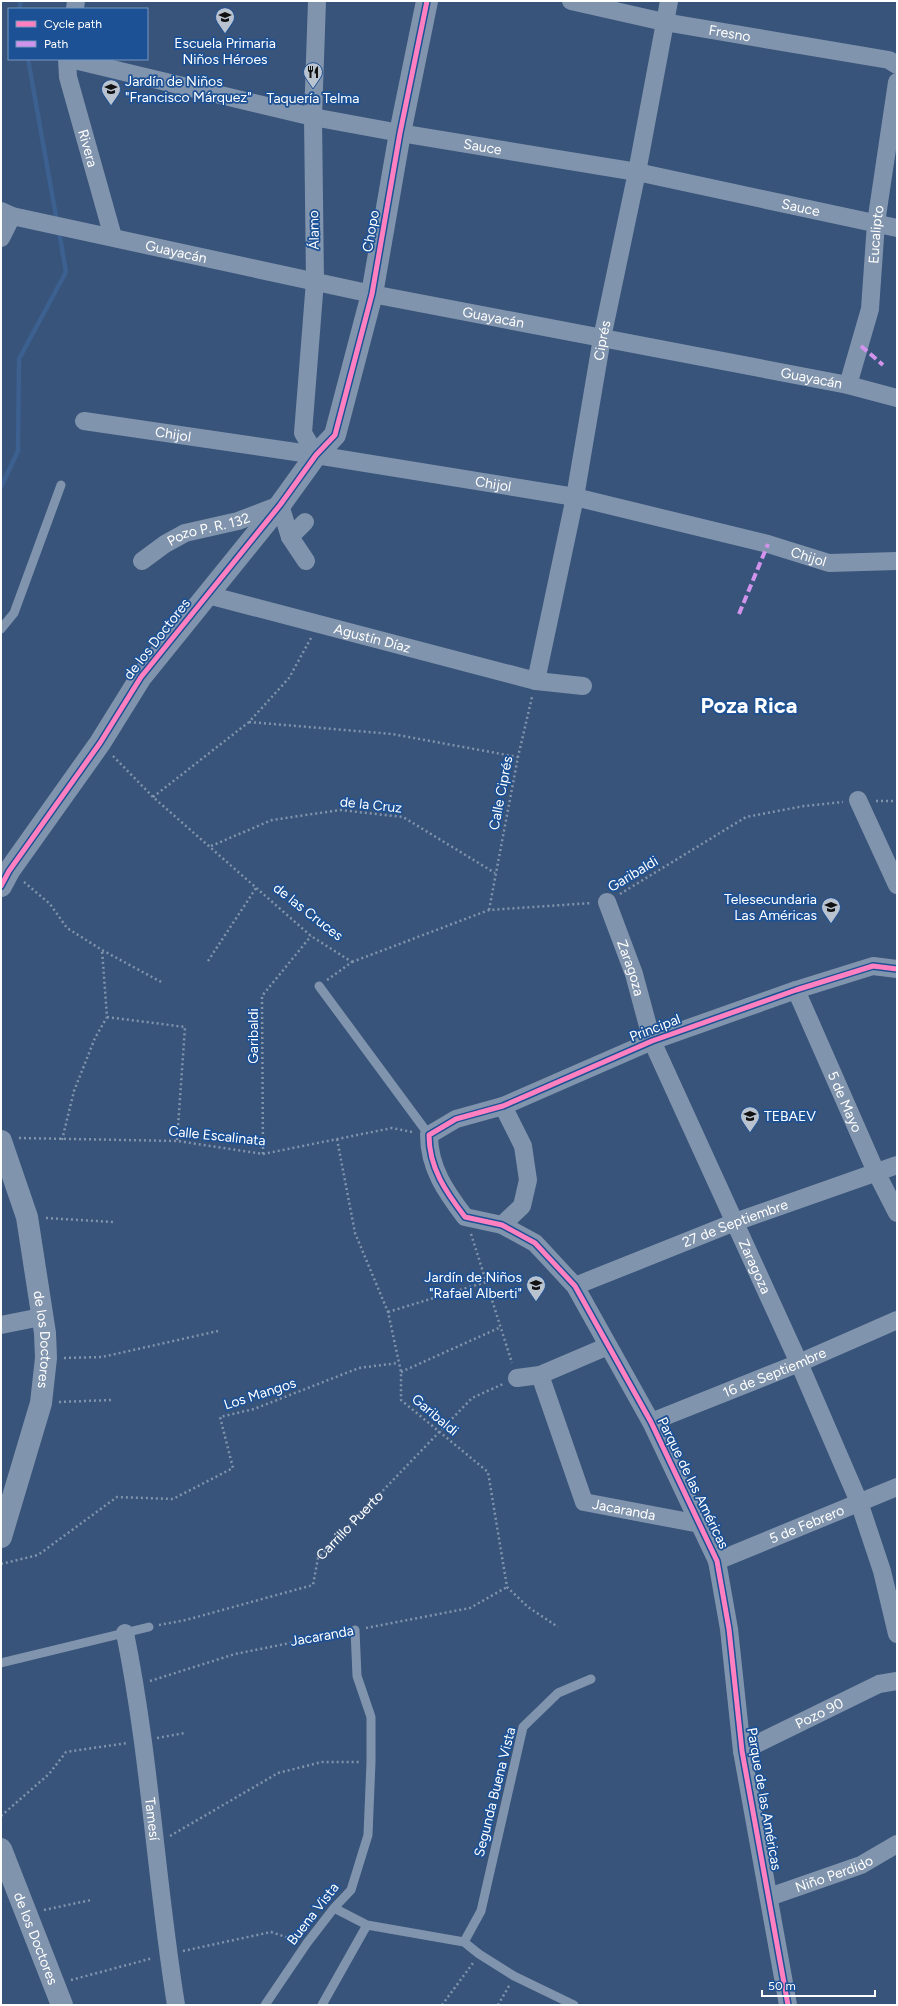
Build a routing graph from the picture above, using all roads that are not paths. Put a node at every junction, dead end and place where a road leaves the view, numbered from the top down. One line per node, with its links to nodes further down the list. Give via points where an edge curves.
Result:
1 (317, 1): 10 (street, Álamo)
2 (427, 1): 11 (street, Chopo)
3 (571, 1): 5 (street, Fresno)
4 (669, 1): 5 (street, Ciprés)
5 (664, 22): 8 (street, Fresno); 12 (street, Ciprés)
6 (67, 60): 16 (street, Rivera, via 68,78)
7 (74, 60): 10 (street, Sauce)
8 (894, 61)
9 (897, 82): 14 (street, Eucalipto)
10 (313, 117): 11 (street, Sauce); 18 (street, Álamo)
11 (400, 133): 12 (street, Sauce); 19 (street, Chopo)
12 (637, 172): 14 (street, Sauce); 20 (street, Ciprés)
13 (6, 214): 16 (street, Guayacán); 17 (street)
14 (876, 223): 15 (street, Sauce); 21 (street, Eucalipto, via 870,309)
15 (897, 228)
16 (113, 237): 18 (street, Guayacán)
17 (1, 238)
18 (315, 281): 19 (street, Guayacán); 24 (street, Álamo, via 303,433)
19 (372, 294): 20 (street, Guayacán); 24 (street, Chopo, via 335,435)
20 (602, 338): 21 (street, Guayacán); 26 (street, Ciprés)
21 (848, 385): 22 (street, Guayacán)
22 (897, 398)
23 (84, 421): 24 (street, Chijol)
24 (316, 455): 26 (street, Chijol); 27 (street, de los Doctores)
25 (61, 485): 34 (lane, via 14,613)
26 (575, 497): 32 (street, Chijol, via 768,544 829,563); 35 (street, Ciprés)
27 (280, 505): 29 (street); 30 (street, Pozo P. R. 132, via 238,521 185,533); 33 (street, de los Doctores)
28 (305, 522): 29 (street)
29 (290, 536): 31 (street)
30 (142, 561)
31 (306, 561)
32 (897, 561)
33 (208, 594): 35 (street, Agustín Díaz); 38 (street, de los Doctores, via 141,677 100,743)
34 (1, 629)
35 (536, 681): 36 (street, Agustín Díaz)
36 (584, 686)
37 (858, 800): 39 (street)
38 (5, 878)
39 (897, 885)
40 (606, 902): 44 (street, Zaragoza, via 634,974)
41 (897, 969): 43 (street, Principal, via 872,966)
42 (319, 986): 46 (lane)
43 (796, 990): 44 (street, Principal); 49 (street, 5 de Mayo)
44 (652, 1041): 45 (street, Principal); 51 (street, Zaragoza)
45 (503, 1106): 46 (street, Principal, via 456,1119); 52 (street, via 523,1146 528,1180 522,1206)
46 (429, 1135): 52 (street, Parque de las Américas, via 429,1150 434,1168 447,1194 465,1217)
47 (7, 1139): 54 (street, de los Doctores, via 27,1217)
48 (897, 1165): 49 (street, 27 de Septiembre)
49 (876, 1172): 50 (street, 5 de Mayo); 51 (street, 27 de Septiembre)
50 (897, 1214)
51 (735, 1222): 53 (street, 27 de Septiembre); 58 (street, Zaragoza)
52 (502, 1225): 53 (street, Parque de las Américas, via 535,1243)
53 (575, 1286): 57 (street, Parque de las Américas)
54 (41, 1317): 56 (street); 65 (street, de los Doctores, via 45,1333 46,1358 41,1403)
55 (897, 1320): 58 (street, 16 de Septiembre)
56 (1, 1325)
57 (608, 1346): 59 (street); 61 (street, Parque de las Américas)
58 (799, 1363): 61 (street, 16 de Septiembre); 63 (street, Zaragoza)
59 (540, 1375): 60 (street); 64 (street, Jacaranda, via 584,1502)
60 (517, 1378)
61 (650, 1422): 64 (street, Parque de las Américas)
62 (897, 1487): 63 (street, 5 de Febrero)
63 (859, 1502): 66 (street, 5 de Febrero); 70 (street, Zaragoza, via 882,1571)
64 (700, 1524): 66 (street, Parque de las Américas)
65 (1, 1537)
66 (717, 1561): 74 (street, Parque de las Américas, via 729,1629)
67 (149, 1627): 69 (lane)
68 (355, 1630): 78 (lane, Buena Vista, via 357,1676 371,1717 368,1835 351,1890)
69 (125, 1633): 71 (lane); 82 (street, Tamesí, via 136,1686)
70 (897, 1634)
71 (1, 1663)
72 (591, 1679): 80 (lane, Segunda Buena Vista, via 558,1692 523,1727 481,1911)
73 (897, 1681): 74 (street, Pozo 90, via 879,1684)
74 (742, 1751): 77 (street, Parque de las Américas)
75 (897, 1844): 77 (street, Niño Perdido, via 861,1866)
76 (1, 1849): 81 (street, de los Doctores)
77 (769, 1897): 86 (street, Parque de las Américas)
78 (334, 1908): 79 (lane); 83 (lane, Buena Vista)
79 (367, 1925): 80 (lane); 84 (lane)
80 (464, 1942): 85 (lane, via 514,1976)
81 (62, 2005)
82 (176, 2005)
83 (265, 2005)
84 (322, 2005)
85 (574, 2005)
86 (788, 2005)

